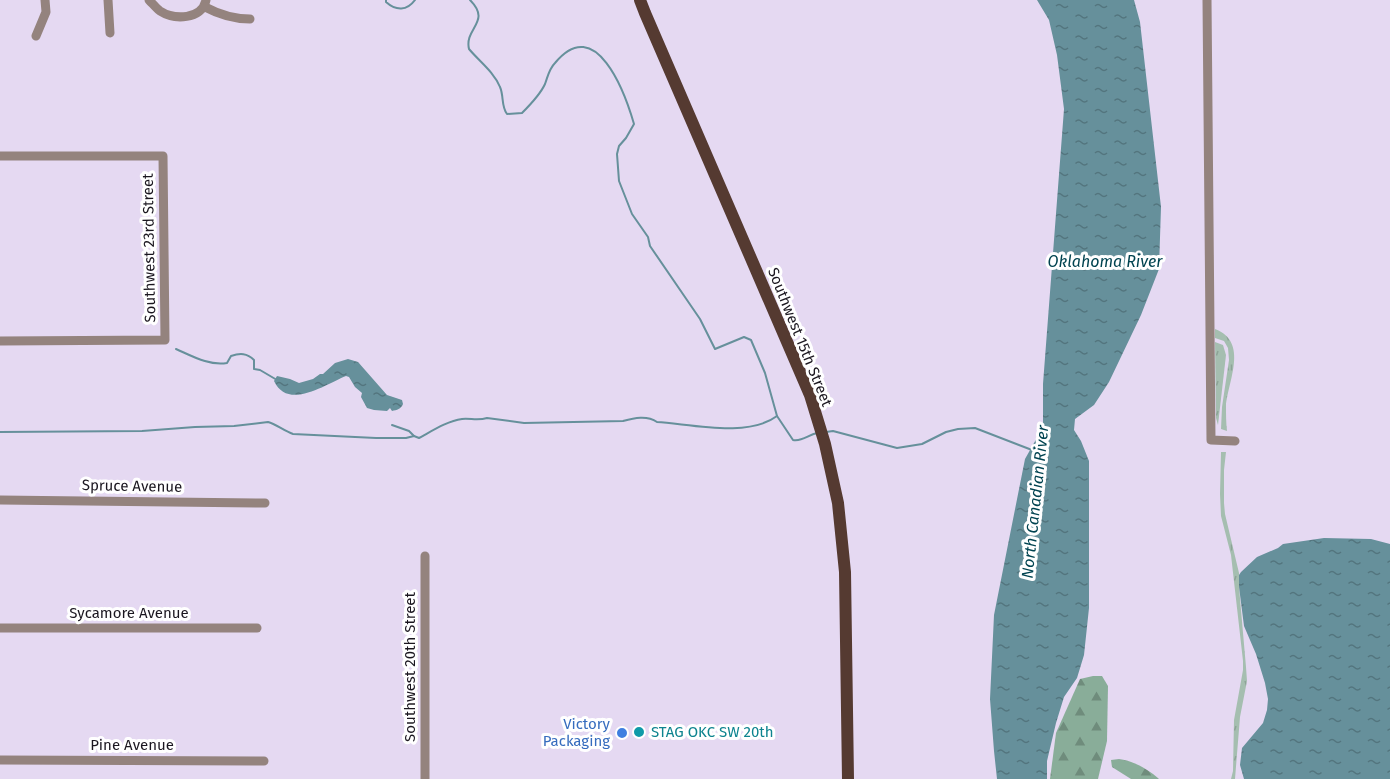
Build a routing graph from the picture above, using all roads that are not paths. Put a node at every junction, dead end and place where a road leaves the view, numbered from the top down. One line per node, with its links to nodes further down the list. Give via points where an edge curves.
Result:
1 (45, 0): 9 (street, via 46,12)
2 (108, 0): 8 (street)
3 (150, 0): 6 (street, via 159,10 178,16 192,15)
4 (640, 0): 21 (main road, Southwest 15th Street, via 810,395 825,444 838,503 844,572)
5 (1207, 0): 12 (street, via 1211,440)
6 (205, 3): 7 (street, via 218,14)
7 (250, 19)
8 (110, 33)
9 (36, 36)
10 (0, 156): 11 (street, Southwest 23rd Street, via 163,156 165,340)
11 (0, 341)
12 (1235, 441)
13 (0, 500): 14 (street, Spruce Avenue)
14 (265, 503)
15 (425, 555): 20 (street, Southwest 20th Street)
16 (0, 628): 17 (street, Sycamore Avenue)
17 (257, 628)
18 (0, 760): 19 (street, Pine Avenue)
19 (264, 761)
20 (425, 779)
21 (848, 779)

